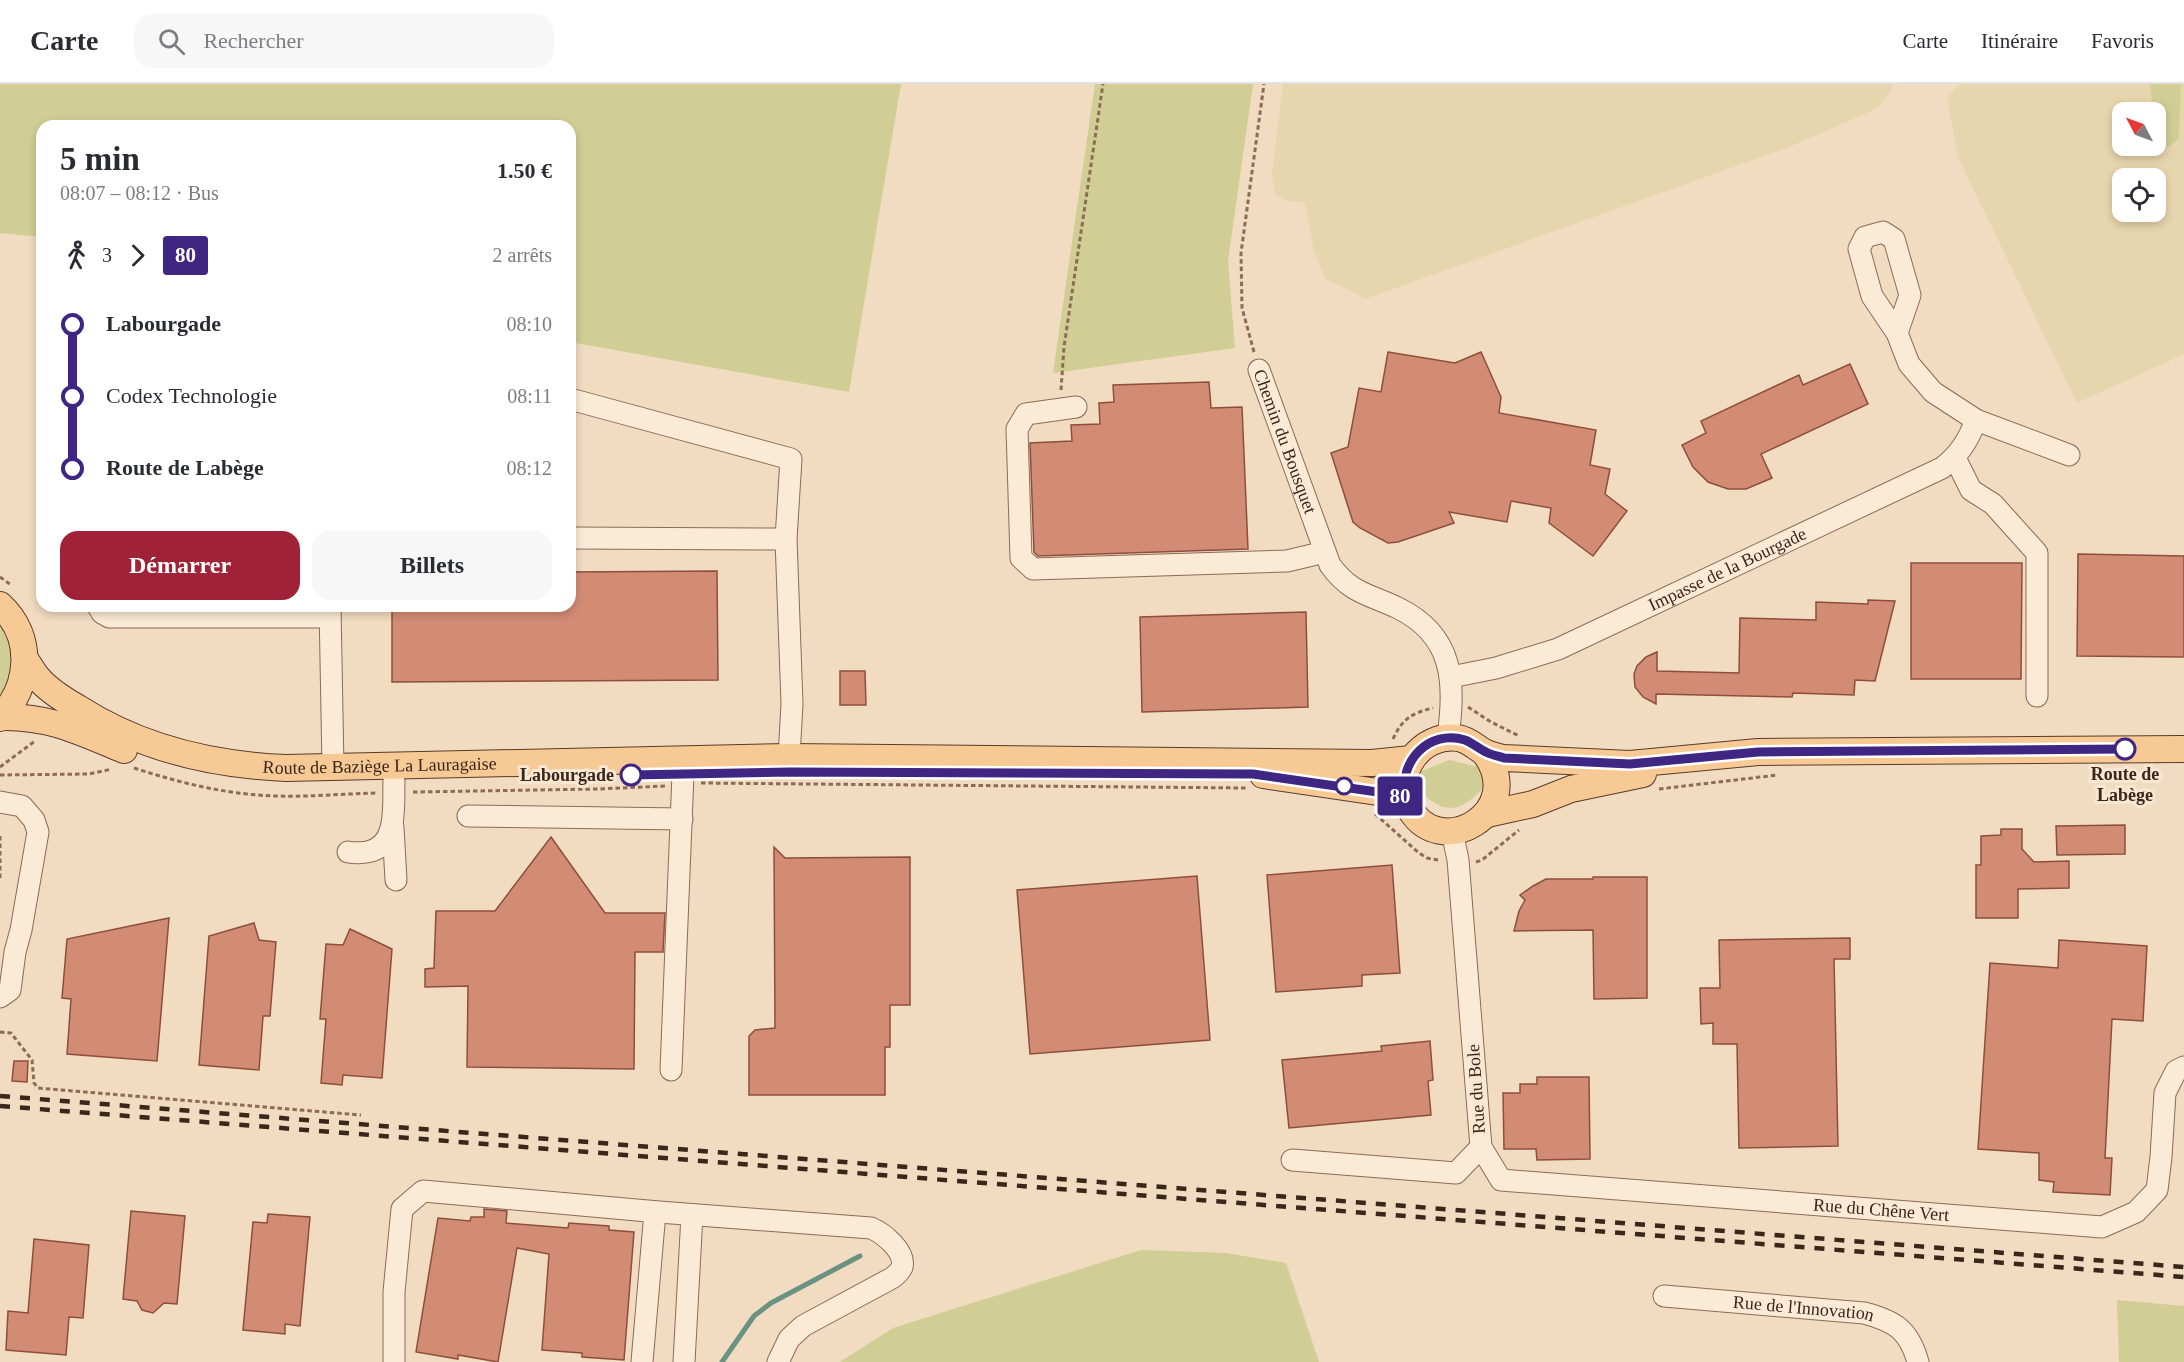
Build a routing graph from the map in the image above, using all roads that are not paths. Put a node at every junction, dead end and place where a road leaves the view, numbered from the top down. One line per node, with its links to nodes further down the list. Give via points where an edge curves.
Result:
1 (1897, 333): 5 (street, via 1909,364 1933,392)
2 (1259, 370): 10 (street, Chemin du Bousquet)
3 (576, 401): 9 (street, via 791,459)
4 (1068, 408): 10 (street, via 1026,414 1017,429 1021,558 1034,569 1287,561)
5 (1976, 420): 6 (street); 7 (street, Impasse de la Bourgade)
6 (2069, 455)
7 (1955, 458): 16 (street, Impasse de la Bourgade, via 1942,468 1558,649); 17 (street, via 1971,490 1993,504 2037,553)
8 (576, 538): 9 (street)
9 (786, 539): 22 (street, via 792,704)
10 (1325, 552): 16 (street, Chemin du Bousquet, via 1339,578 1352,588 1398,608 1424,626 1441,646)
11 (0, 605): 15 (main road, via 17,626)
12 (101, 612): 13 (street, via 109,616)
13 (286, 612)
14 (330, 612): 25 (street)
15 (25, 659): 18 (main road, via 20,690); 25 (main road, Route de Baziège La Lauragaise, via 38,678 62,698 124,733 168,750 255,767)
16 (1451, 677): 19 (street, Chemin du Bousquet)
17 (2037, 696)
18 (0, 717): 27 (main road, Route de Baziège La Lauragaise, via 55,722 134,754 213,775 259,782)
19 (1448, 738): 21 (main road, via 1467,741); 23 (main road, via 1430,742)
20 (2184, 749): 21 (main road, via 1758,752 1630,764 1504,758)
21 (1484, 752): 30 (main road, via 1497,782)
22 (789, 757): 23 (main road, Route de Baziège La Lauragaise, via 1372,763); 25 (main road, Route de Baziège La Lauragaise)
23 (1411, 759): 28 (main road, via 1404,781)
24 (2184, 762): 30 (main road, via 1715,768 1633,775)
25 (333, 767)
26 (683, 780): 27 (main road, Route de Baziège La Lauragaise); 28 (main road, Route de Baziège La Lauragaise, via 790,772 1253,774); 32 (street)
27 (394, 786): 33 (street)
28 (1405, 796): 34 (main road, via 1422,822)
29 (0, 802): 37 (street, via 22,806 38,832)
30 (1487, 814): 34 (main road, via 1471,826)
31 (468, 816): 32 (street)
32 (682, 819): 41 (street)
33 (393, 827): 35 (street, via 381,846 368,852); 36 (street)
34 (1452, 831): 42 (street, Rue du Bole, via 1458,860)
35 (348, 852)
36 (396, 880)
37 (15, 952): 38 (street); 39 (street, via 10,990)
38 (0, 969)
39 (0, 997)
40 (2184, 1067): 42 (street, Rue du Chêne Vert, via 2176,1071 2165,1093 2157,1190 2136,1212 2102,1227 1502,1180)
41 (671, 1070)
42 (1481, 1147): 43 (street, Rue du Bole, via 1456,1173)
43 (1292, 1160)
44 (655, 1212): 45 (street); 47 (street, via 423,1191 402,1209 394,1292); 48 (street)
45 (692, 1215): 49 (street); 50 (street, via 871,1228 886,1237 899,1254 902,1268 898,1273 803,1326 789,1339)
46 (1664, 1296): 51 (street, Rue de l'Innovation, via 1886,1318 1903,1330)
47 (394, 1362)
48 (642, 1362)
49 (684, 1362)
50 (778, 1362)
51 (1918, 1362)

